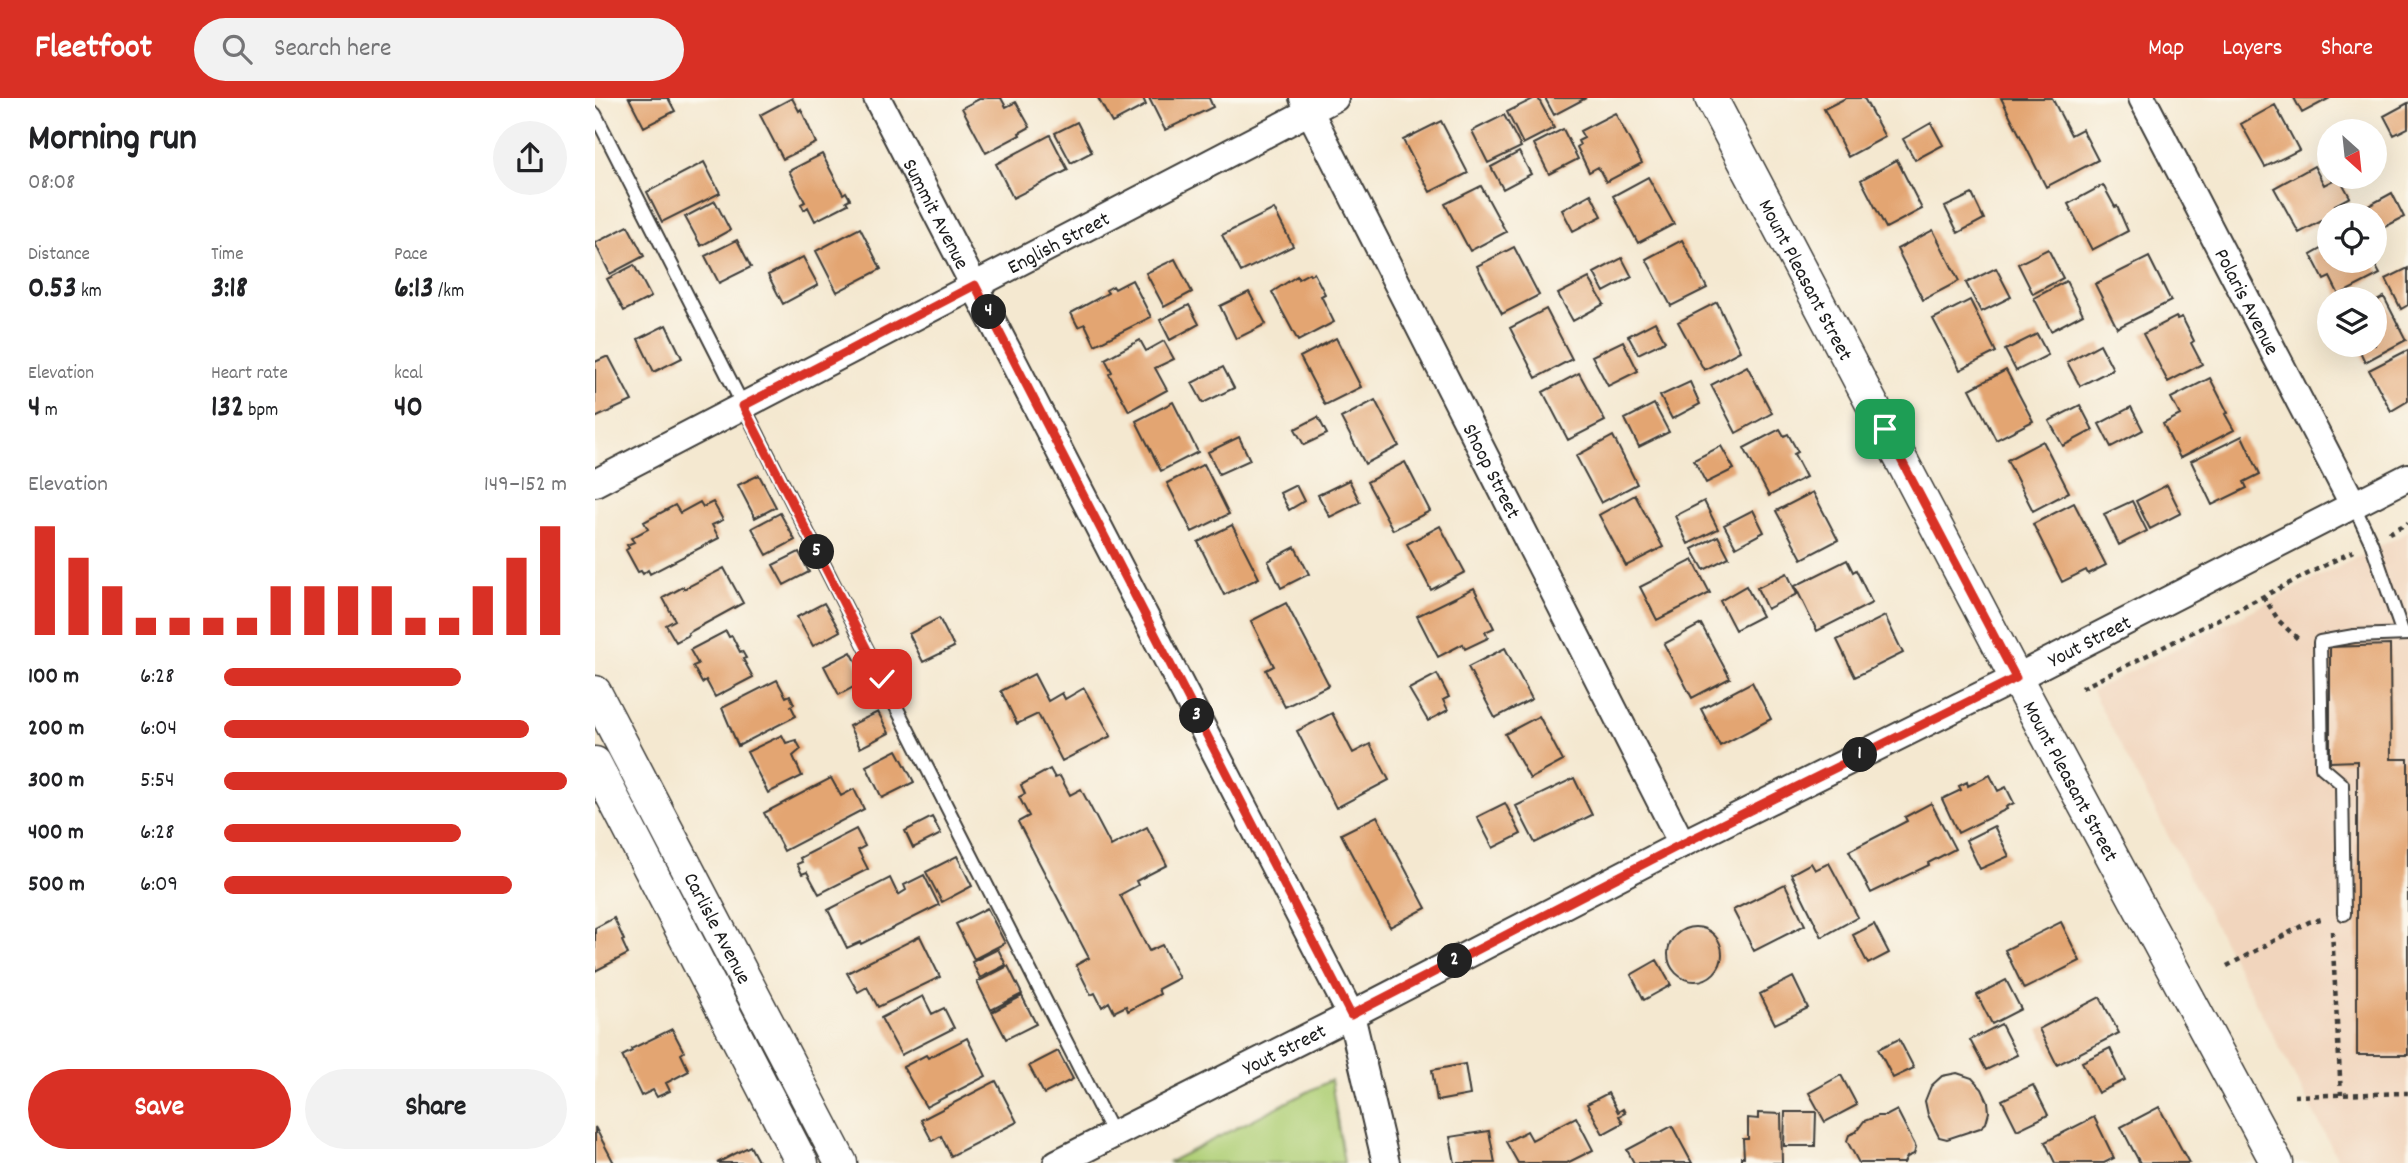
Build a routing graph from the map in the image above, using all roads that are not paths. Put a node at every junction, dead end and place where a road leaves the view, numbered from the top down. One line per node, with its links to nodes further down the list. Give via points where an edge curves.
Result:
1 (877, 98): 7 (street, Summit Avenue)
2 (1335, 98): 5 (street, English Street)
3 (1711, 98): 13 (street, Mount Pleasant Street)
4 (2142, 98): 11 (street, Polaris Avenue)
5 (1306, 104): 7 (street, English Street); 16 (street, Shoop Street)
6 (595, 114): 8 (lane)
7 (975, 285): 8 (street, English Street); 18 (street, Summit Avenue)
8 (743, 406): 10 (street, English Street); 19 (lane)
9 (2408, 477): 11 (street, Yout Street)
10 (595, 483)
11 (2354, 506): 12 (lane); 13 (street, Yout Street)
12 (2406, 634): 17 (lane, via 2320,642 2322,767 2342,784)
13 (2016, 678): 16 (street, Yout Street); 24 (street, Mount Pleasant Street)
14 (595, 692): 21 (street, Carlisle Avenue)
15 (595, 763): 20 (street, Carlisle Avenue)
16 (1682, 844): 18 (street, Yout Street)
17 (2338, 915)
18 (1351, 1015): 19 (street, Yout Street); 23 (street, Summit Avenue)
19 (1113, 1134): 22 (street, Yout Street)
20 (802, 1163)
21 (841, 1163)
22 (1057, 1163)
23 (1386, 1163)
24 (2277, 1163)

